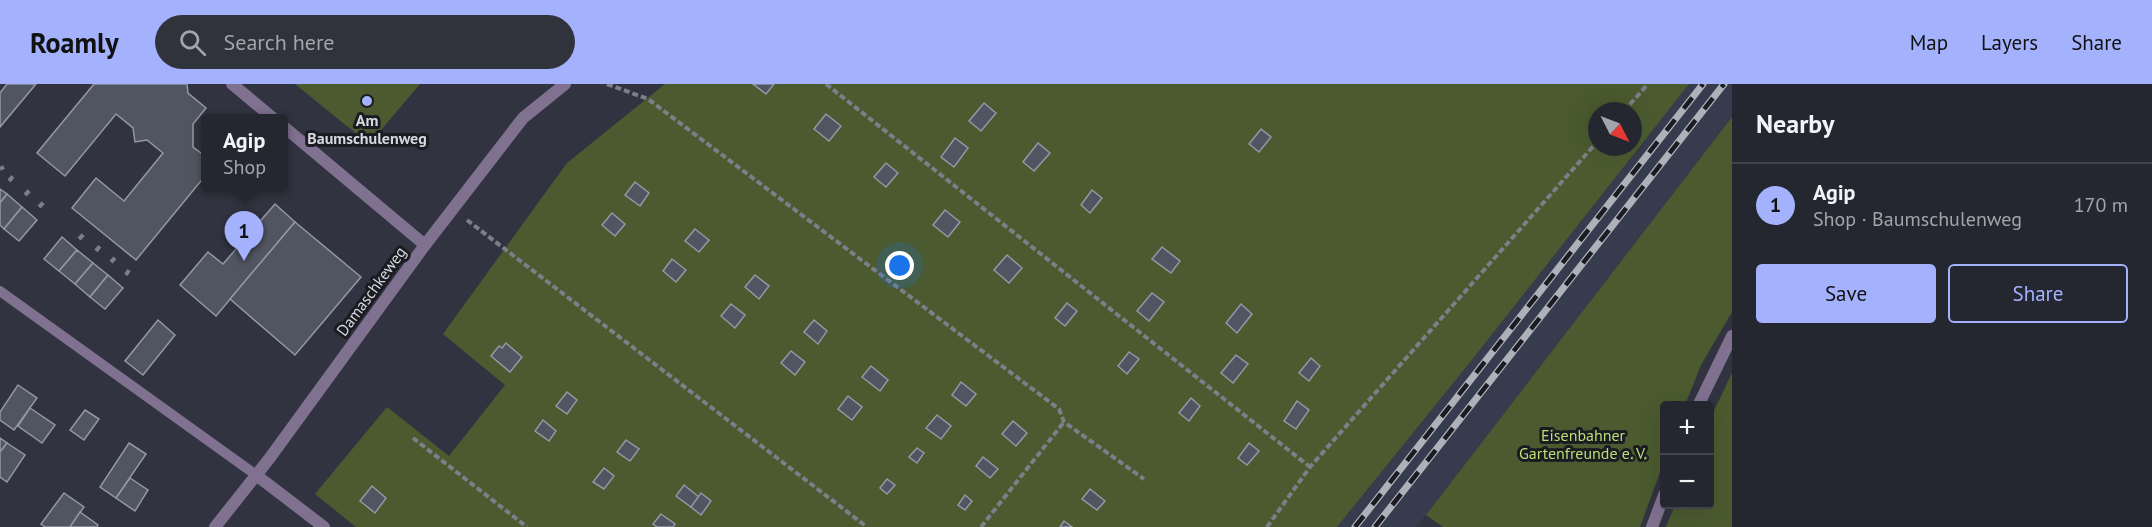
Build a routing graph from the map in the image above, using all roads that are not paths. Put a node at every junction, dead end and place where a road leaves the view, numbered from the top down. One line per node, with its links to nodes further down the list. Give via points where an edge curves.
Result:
1 (232, 84): 3 (street)
2 (565, 84): 5 (street, Damaschkeweg, via 523,118)
3 (268, 114)
4 (288, 130): 5 (street)
5 (425, 245): 9 (street, Damaschkeweg)
6 (0, 291): 9 (lane)
7 (1732, 336): 8 (street)
8 (1700, 401)
9 (256, 475): 11 (street, Damaschkeweg); 12 (street)
10 (1660, 507): 13 (street)
11 (214, 527)
12 (324, 527)
13 (1652, 527)

